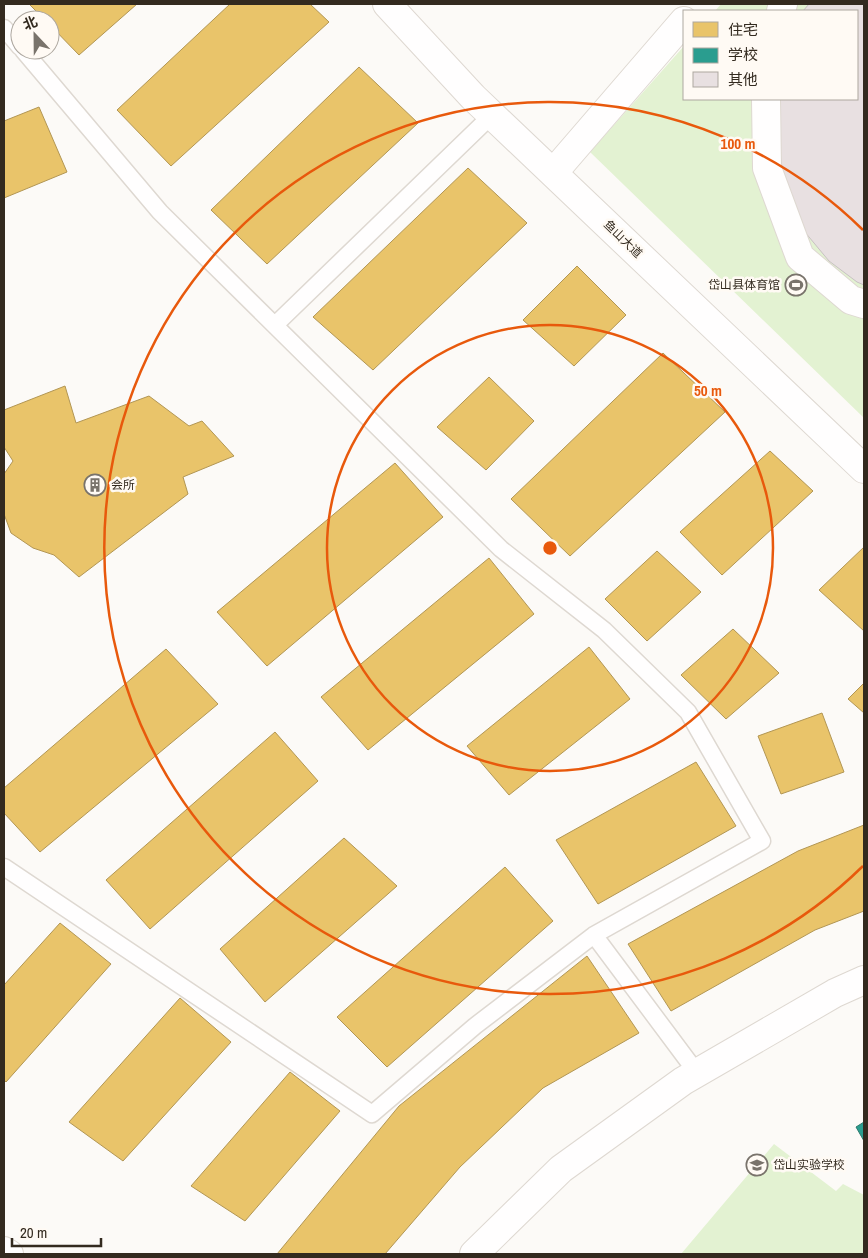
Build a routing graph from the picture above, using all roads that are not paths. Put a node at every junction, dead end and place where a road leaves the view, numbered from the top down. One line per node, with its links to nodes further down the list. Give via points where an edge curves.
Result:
1 (387, 4): 5 (street, 鱼山大道)
2 (683, 22): 6 (street)
3 (31, 60): 8 (lane, via 160,212)
4 (766, 100): 7 (street, via 768,168 800,257 851,300)
5 (492, 115): 6 (street, 鱼山大道); 8 (lane)
6 (553, 173): 9 (street, 鱼山大道)
7 (864, 304)
8 (275, 325): 11 (lane, via 501,549 604,630 688,712 762,841)
9 (864, 469)
10 (4, 867): 11 (lane, via 372,1114 475,1026)
11 (594, 935): 13 (lane)
12 (864, 980): 13 (street, via 835,993)
13 (697, 1073): 16 (street, via 561,1169)
14 (4, 1251): 15 (street)
15 (9, 1254)
16 (474, 1254)

